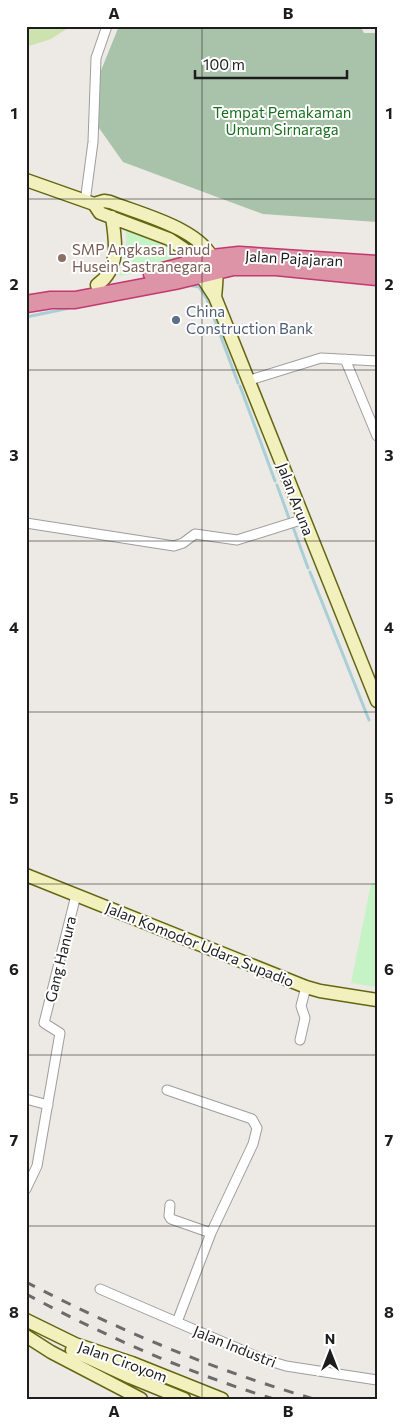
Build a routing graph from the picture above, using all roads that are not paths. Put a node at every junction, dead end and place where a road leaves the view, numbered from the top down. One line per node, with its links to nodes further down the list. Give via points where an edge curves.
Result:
1 (107, 26): 3 (street, via 96,58)
2 (26, 180): 3 (main road)
3 (89, 203): 4 (main road); 6 (main road, via 110,202 183,231 198,240)
4 (112, 217): 6 (main road, via 178,244); 8 (main road, via 115,236 113,265 110,274)
5 (377, 264): 6 (highway, Jalan Pajajaran, via 252,254)
6 (206, 268): 7 (highway, Jalan Pajajaran, via 261,266); 8 (highway); 9 (highway, via 75,300); 13 (main road, Jalan Aruna)
7 (377, 277)
8 (96, 285): 9 (highway, via 72,290)
9 (51, 300): 10 (highway)
10 (26, 304)
11 (345, 359): 12 (street); 13 (street, via 310,360); 14 (street)
12 (377, 361)
13 (250, 380): 17 (main road, Jalan Aruna)
14 (366, 410): 15 (street); 16 (street)
15 (377, 412)
16 (377, 436)
17 (300, 519): 18 (street, via 237,540 195,534 174,546); 19 (main road, Jalan Aruna)
18 (26, 523)
19 (377, 701)
20 (26, 875): 21 (main road, Jalan Komodor Udara Supadio)
21 (76, 895): 22 (main road, Jalan Komodor Udara Supadio); 27 (street, Gang Hanura, via 44,1023 60,1033)
22 (306, 987): 23 (main road, Jalan Komodor Udara Supadio); 24 (street, via 301,1006 305,1018)
23 (377, 1000)
24 (300, 1040)
25 (167, 1090): 30 (street, via 252,1119 256,1124 253,1144)
26 (26, 1099): 27 (street)
27 (48, 1104): 28 (street, via 37,1166)
28 (26, 1189)
29 (170, 1205): 30 (street, via 171,1219)
30 (211, 1232): 33 (street)
31 (100, 1289): 33 (street, Jalan Industri)
32 (26, 1320): 34 (main road, Jalan Ciroyom)
33 (177, 1322): 37 (street, Jalan Industri, via 271,1362)
34 (42, 1330): 36 (main road); 41 (main road, Jalan Ciroyom)
35 (30, 1339): 36 (main road); 38 (main road, Jalan Ciroyom)
36 (77, 1353): 40 (main road)
37 (377, 1380)
38 (120, 1394): 39 (main road, Jalan Ciroyom)
39 (141, 1399)
40 (184, 1399)
41 (222, 1399)

